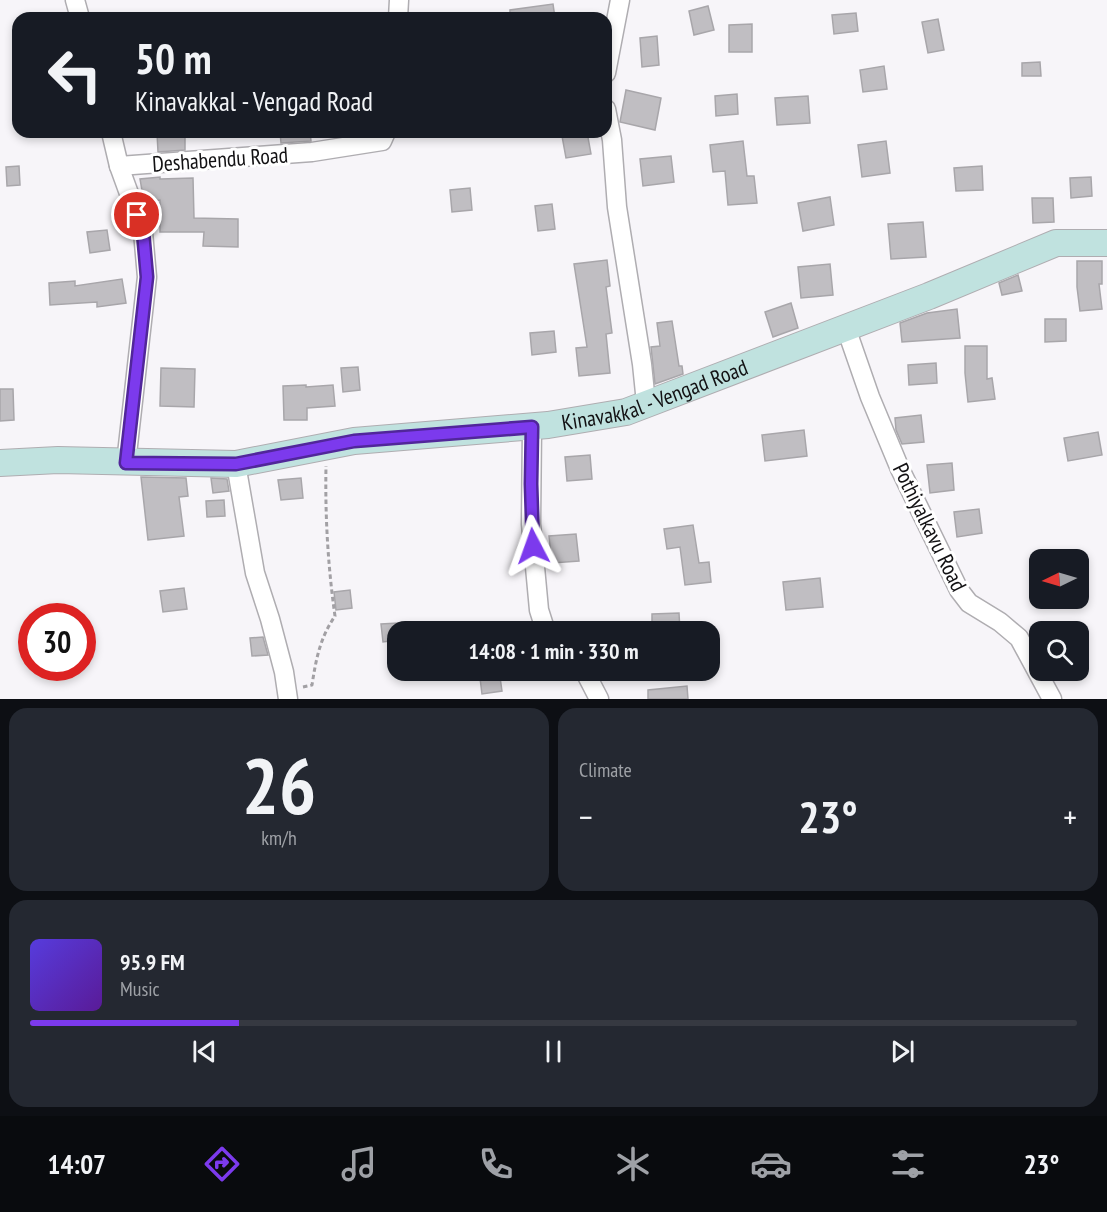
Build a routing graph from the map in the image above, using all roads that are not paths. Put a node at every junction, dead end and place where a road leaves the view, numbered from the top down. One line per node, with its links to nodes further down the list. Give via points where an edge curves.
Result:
1 (620, 0): 2 (street)
2 (612, 42)
3 (112, 138): 6 (street, Deshabendu Road)
4 (383, 138): 6 (street, Deshabendu Road, via 312,152)
5 (612, 138): 9 (street, via 617,207)
6 (119, 166): 12 (street, Deshabendu Road, via 143,232 147,277)
7 (1107, 243): 8 (main road, Kinavakkal - Vengad Road, via 1056,243)
8 (846, 328): 9 (main road, Kinavakkal - Vengad Road); 18 (street, Pothiyalkavu Road, via 896,459 959,590 969,603 1019,638)
9 (646, 404): 10 (main road, Kinavakkal - Vengad Road)
10 (532, 427): 13 (main road, Kinavakkal - Vengad Road, via 354,441); 14 (street, via 531,524)
11 (0, 463): 12 (main road, Kinavakkal - Vengad Road)
12 (126, 463): 13 (main road, Kinavakkal - Vengad Road)
13 (236, 464): 16 (street, via 255,573)
14 (542, 621)
15 (590, 681): 17 (street)
16 (287, 694)
17 (599, 699)
18 (1052, 699)

